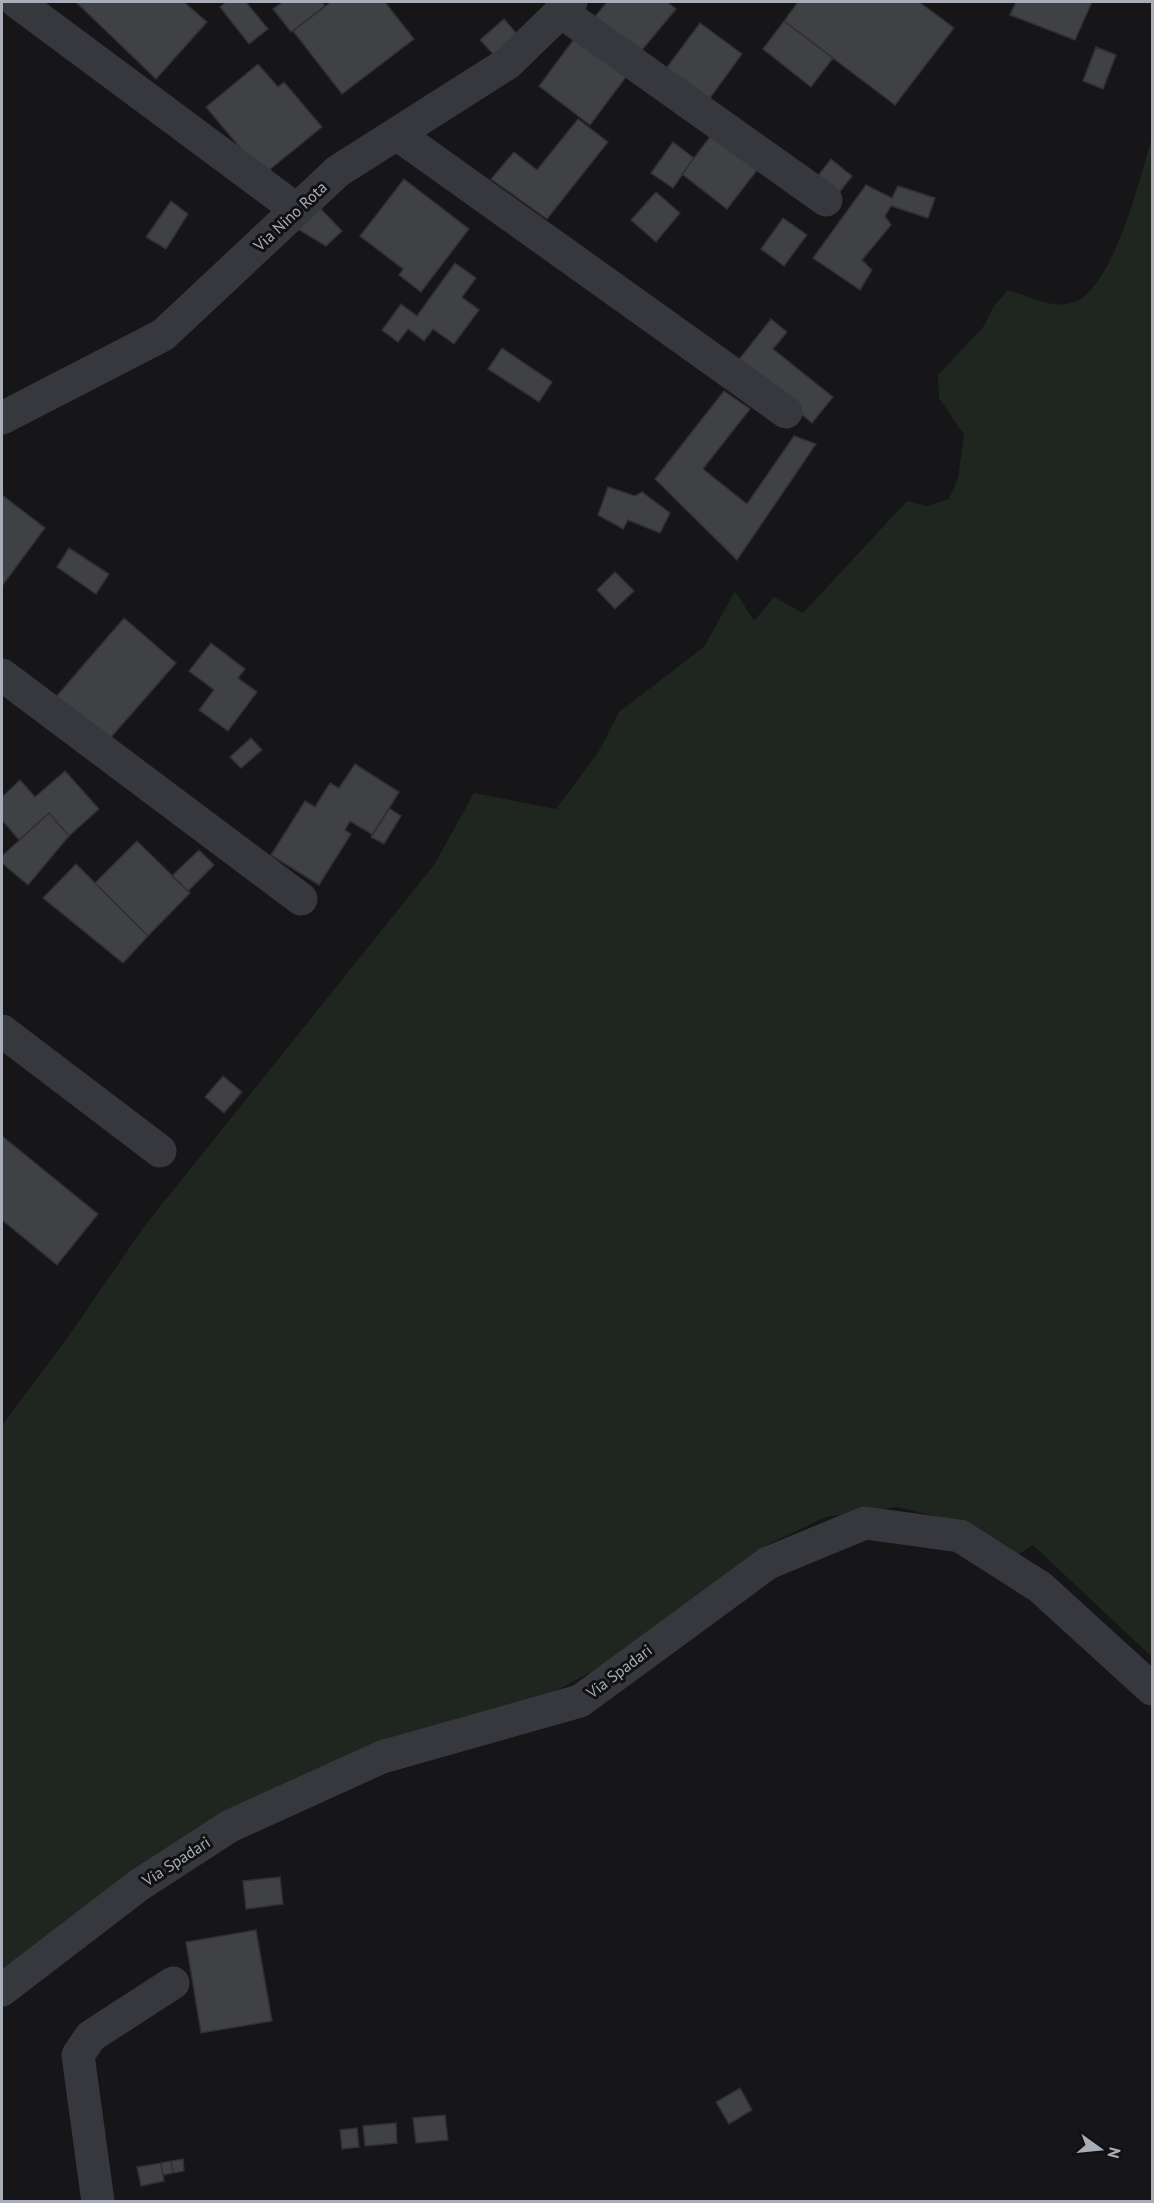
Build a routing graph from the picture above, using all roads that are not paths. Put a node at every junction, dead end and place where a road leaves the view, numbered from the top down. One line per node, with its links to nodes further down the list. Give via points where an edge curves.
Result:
1 (17, 2): 5 (street)
2 (566, 6): 3 (street, Via Nino Rota, via 508,63); 4 (street)
3 (397, 134): 5 (street, Via Nino Rota, via 338,171); 6 (street)
4 (826, 200)
5 (297, 210): 7 (street, Via Nino Rota, via 163,335)
6 (786, 412)
7 (2, 418)
8 (2, 675): 9 (street)
9 (302, 899)
10 (2, 1031): 11 (street)
11 (160, 1151)
12 (1152, 1689): 14 (street, Via Spadari, via 1040,1587 960,1536 866,1523 768,1563 580,1701 382,1757 230,1826 139,1886)
13 (173, 1983): 15 (street, via 91,2036 78,2055)
14 (2, 1990)
15 (98, 2202)

